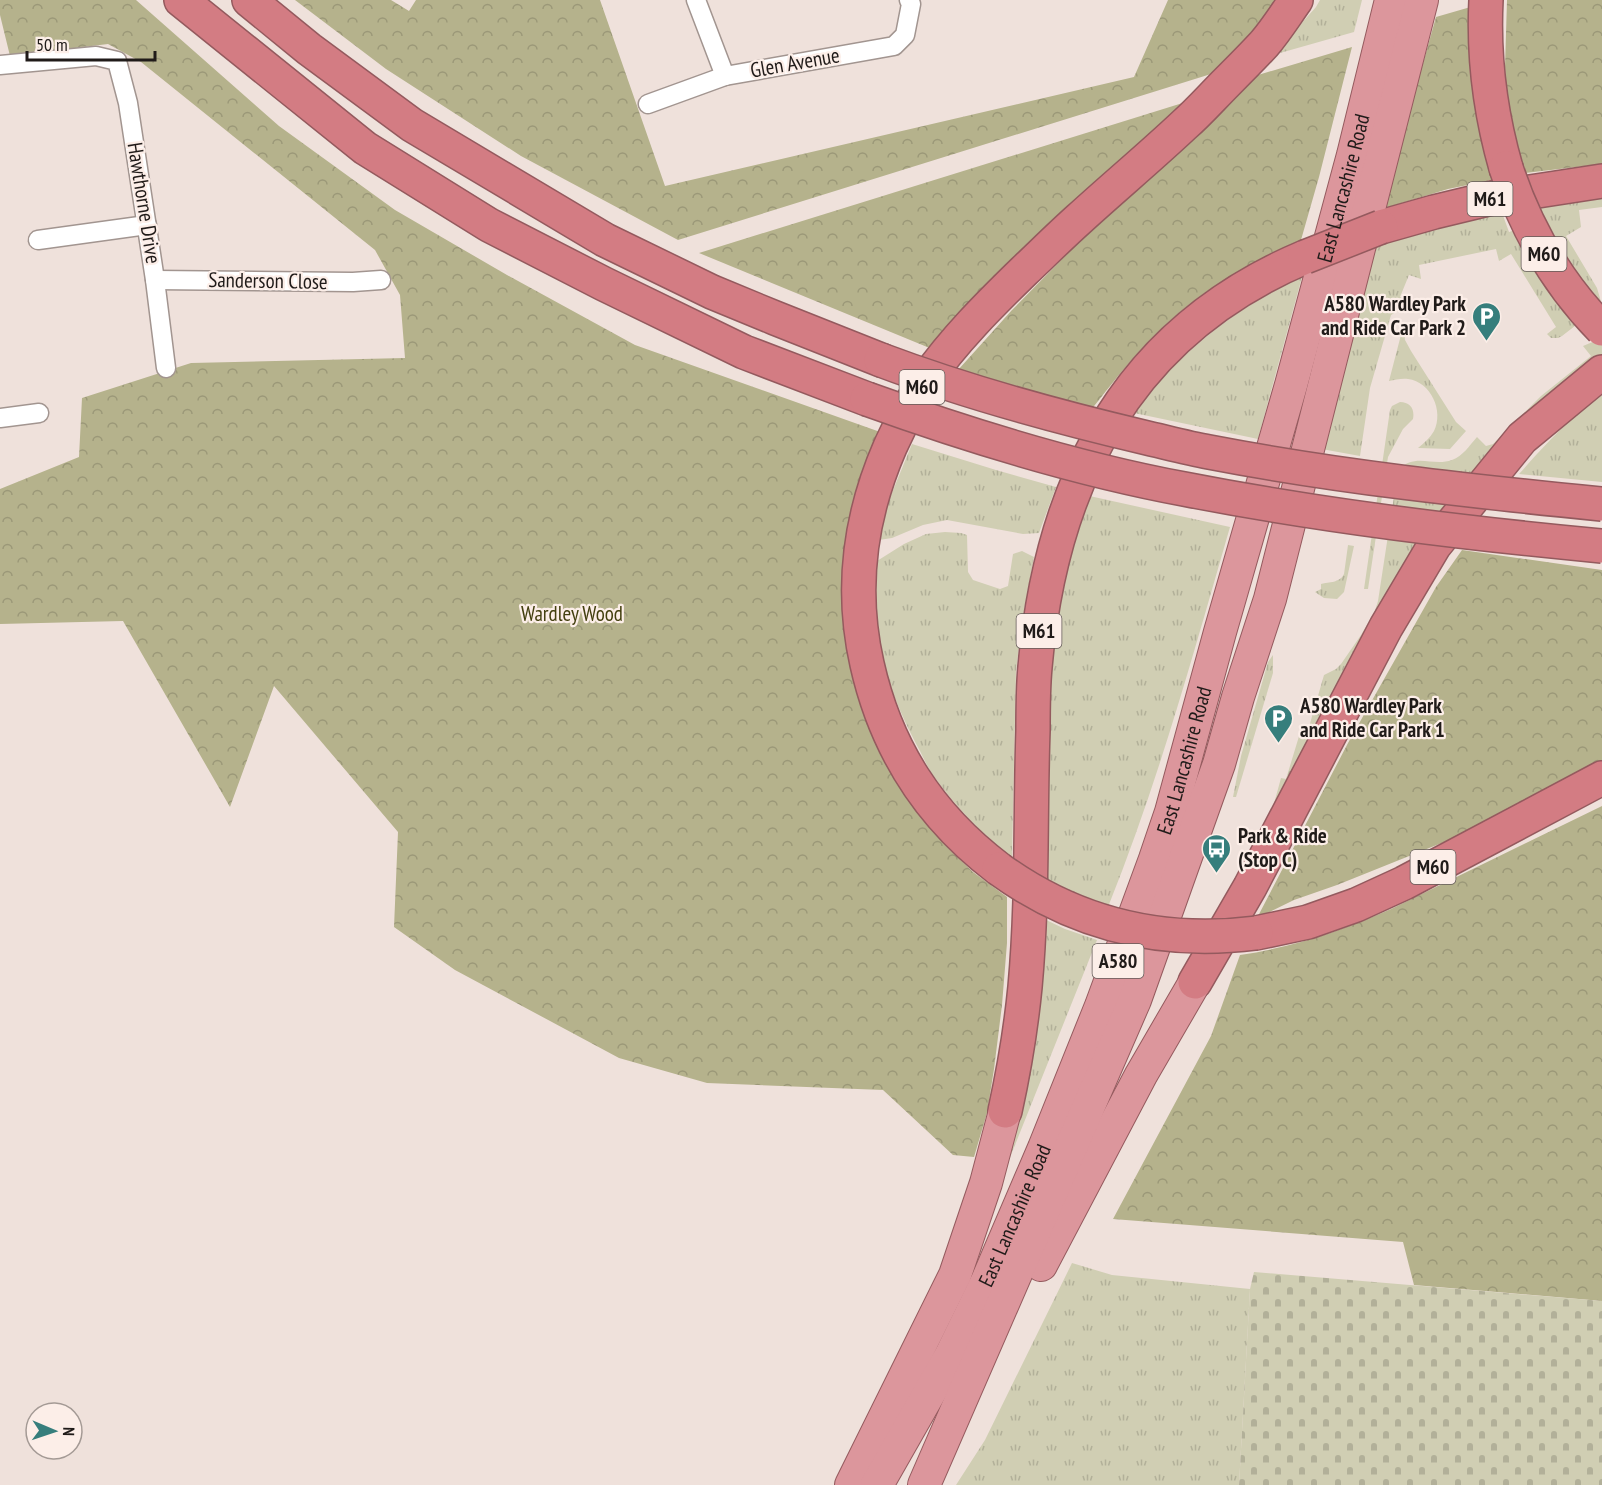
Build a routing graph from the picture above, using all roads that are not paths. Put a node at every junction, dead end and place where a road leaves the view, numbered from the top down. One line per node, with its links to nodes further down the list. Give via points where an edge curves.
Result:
1 (181, 0): 23 (highway, M60, bridge, via 365,148 489,225 744,352 934,423 1093,469 1309,511)
2 (249, 0): 22 (highway, M60, bridge, via 412,125 605,240 712,292 881,360 1026,408 1208,452 1429,486)
3 (696, 0): 10 (street)
4 (909, 0): 10 (street, Glen Avenue, via 906,35 894,46)
5 (1296, 0): 24 (highway, M60, bridge, via 1265,42 1185,124 993,301 924,382 882,466 861,543 858,596 862,638 880,713 916,784 964,841 999,869 1059,905 1095,920 1182,936 1256,933 1356,905)
6 (1391, 0): 31 (highway, East Lancashire Road / A580, via 1291,386 1155,859 1101,1006 987,1281 951,1355)
7 (1422, 0): 25 (highway, East Lancashire Road / A580, via 1266,615)
8 (1486, 0): 17 (highway, M60, bridge, via 1485,60 1506,168 1522,212 1545,257)
9 (0, 65): 13 (street, Hawthorne Drive, via 96,56 117,61 128,103)
10 (725, 76): 11 (street, Glen Avenue)
11 (648, 104)
12 (1602, 181): 28 (highway, M61, bridge, via 1492,198 1434,212 1381,227 1305,257 1263,277 1189,328 1152,363 1116,408 1085,463 1059,531 1039,624 1034,669 1025,987)
13 (147, 225): 14 (street); 15 (street, Hawthorne Drive)
14 (38, 240)
15 (155, 280): 16 (street, Sanderson Close); 18 (street, Hawthorne Drive)
16 (381, 280)
17 (1602, 329)
18 (166, 368)
19 (1602, 372): 26 (highway, via 1522,438 1434,546 1386,627 1250,887)
20 (39, 413): 21 (street)
21 (0, 418)
22 (1602, 504)
23 (1602, 546)
24 (1602, 778)
25 (1153, 951): 27 (highway, via 1152,993); 29 (highway, East Lancashire Road / A580)
26 (1195, 982): 27 (highway, A580)
27 (1141, 1075): 29 (highway, A580)
28 (1005, 1111): 30 (highway, via 955,1275)
29 (926, 1481)
30 (851, 1485)
31 (877, 1485)

